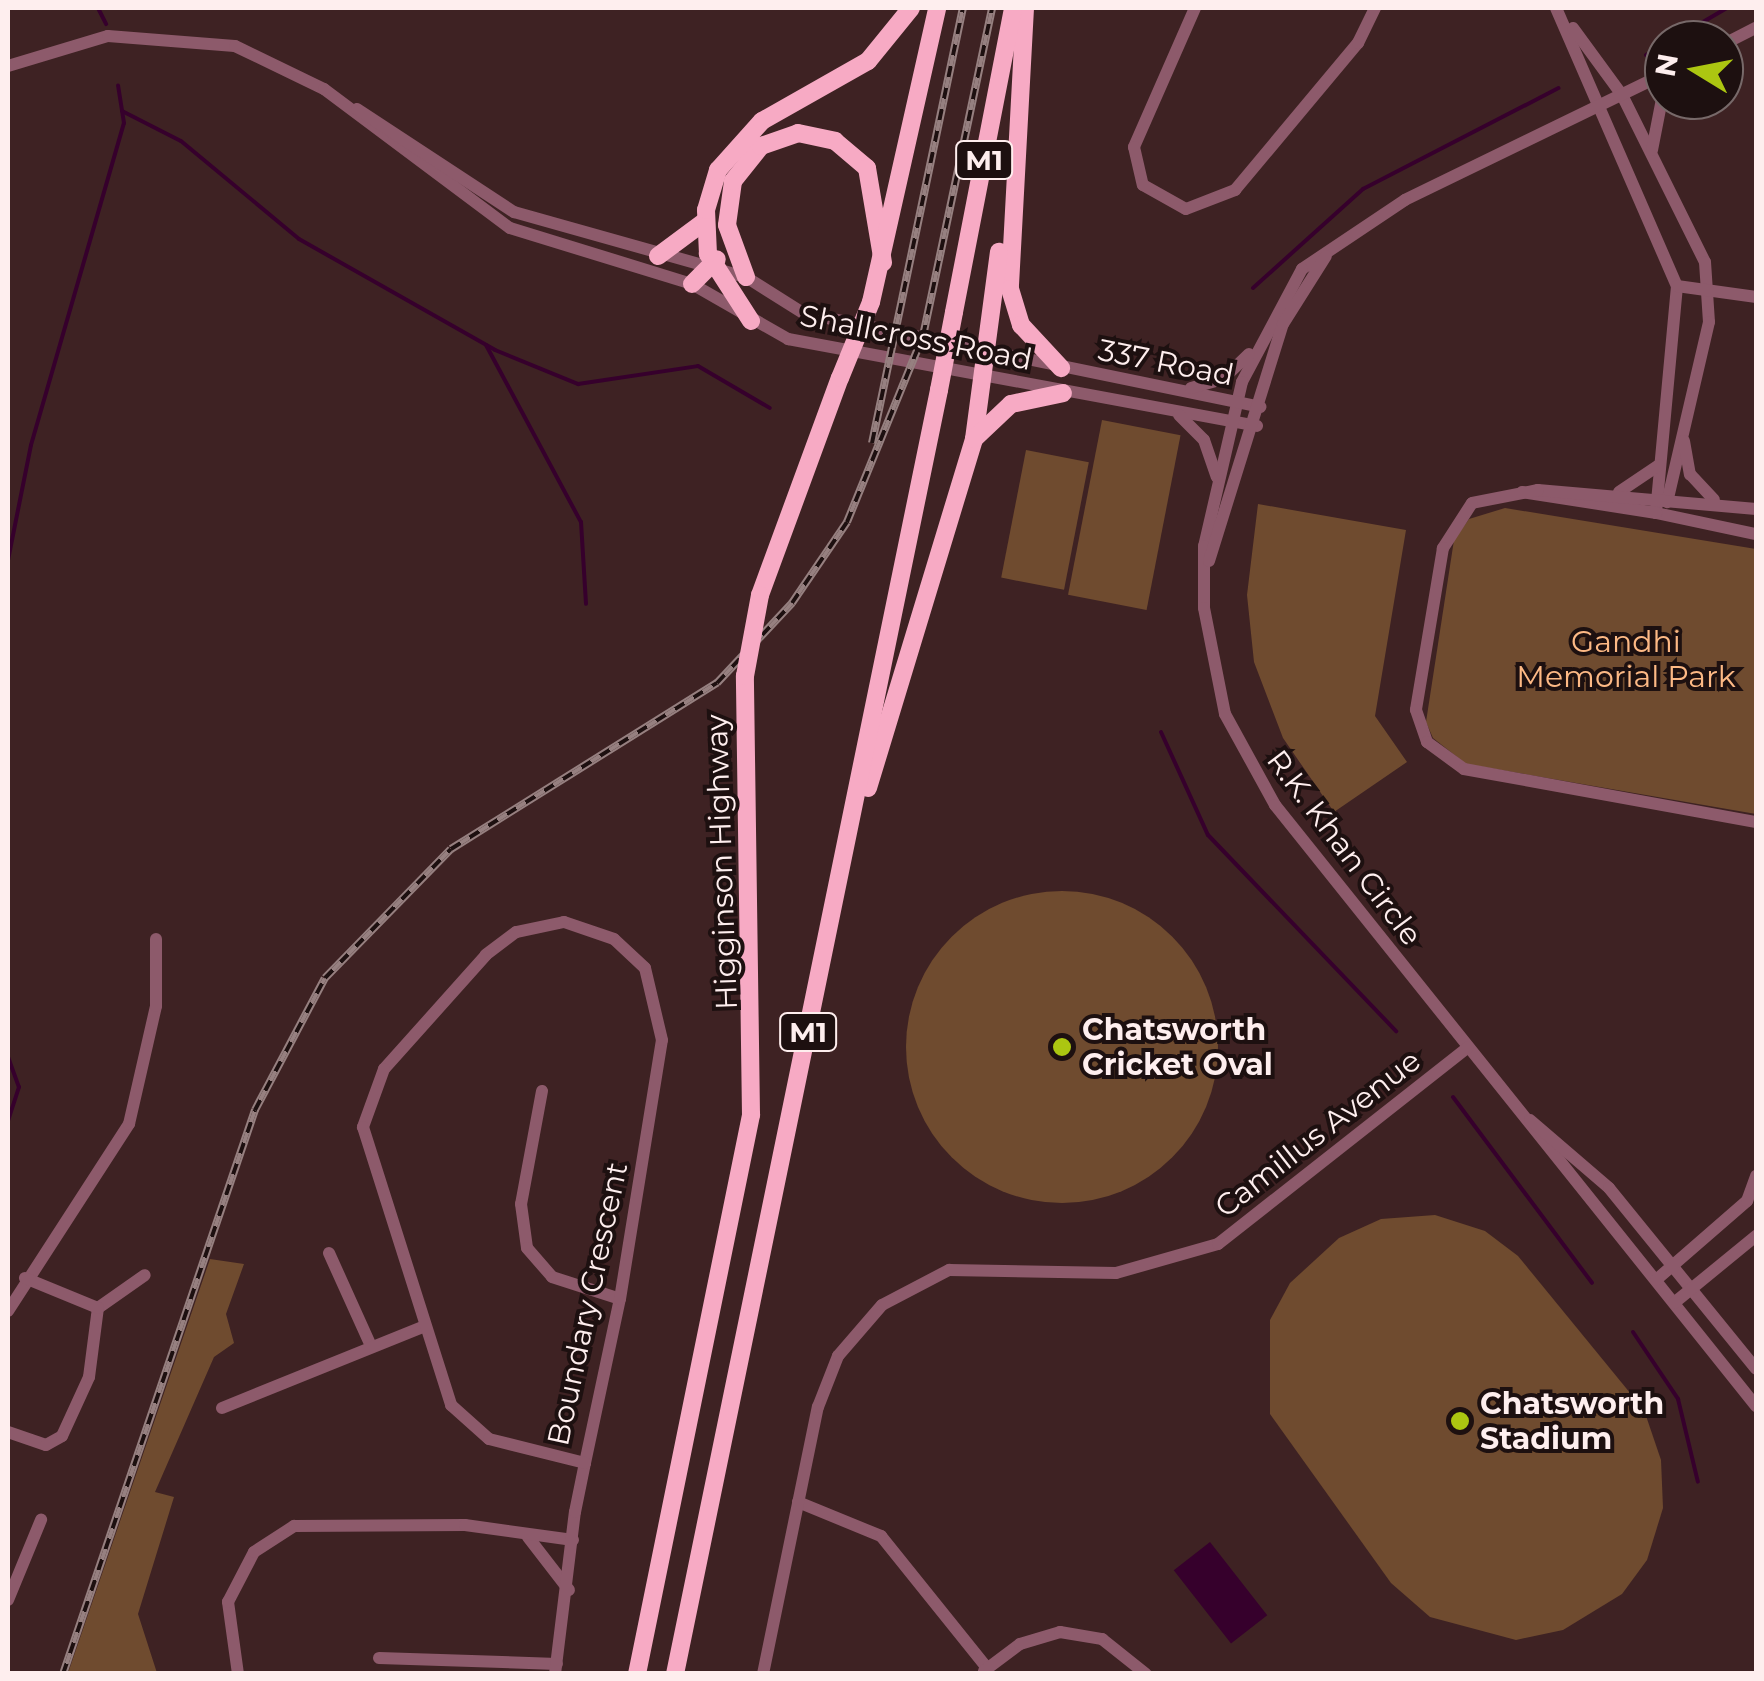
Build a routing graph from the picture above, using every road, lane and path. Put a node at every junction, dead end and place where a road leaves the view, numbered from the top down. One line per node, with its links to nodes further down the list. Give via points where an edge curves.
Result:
1 (911, 8): 16 (highway, via 852,74 737,144 712,182)
2 (937, 8): 20 (highway, Higginson Highway / M1)
3 (1013, 8): 52 (highway, M1, bridge)
4 (1025, 8): 14 (highway)
5 (1196, 8): 6 (street, via 1134,146 1143,186 1186,209 1235,190 1358,43)
6 (1375, 8)
7 (1557, 8): 10 (street); 12 (street)
8 (8, 66): 11 (street, Shallcross Road, via 80,40 187,36 274,60)
9 (1644, 84): 10 (street, R.K. Khan Circle)
10 (1622, 96): 12 (street, R.K. Khan Circle); 15 (street)
11 (346, 104): 19 (street, Shallcross Road, via 514,212); 23 (street, Shallcross Road, via 510,228)
12 (1602, 107): 18 (street, R.K. Khan Circle); 24 (street)
13 (1658, 120): 15 (street)
14 (1016, 136): 29 (highway); 30 (highway, via 1010,289 1021,325)
15 (1652, 152): 25 (street)
16 (704, 222): 19 (highway); 21 (highway)
17 (727, 225): 20 (highway, via 733,180 750,156 785,134 822,136 866,168); 21 (highway); 22 (highway)
18 (1337, 242): 28 (street, R.K. Khan Circle, via 1302,269); 35 (street, R.K. Khan Circle, via 1288,312)
19 (658, 256): 21 (street, Shallcross Road)
20 (883, 264): 86 (highway, Higginson Highway / M1, bridge, via 760,594 745,676 751,1115)
21 (712, 267): 22 (street, Shallcross Road); 23 (highway); 27 (highway)
22 (746, 278): 29 (street, Shallcross Road, via 803,313)
23 (692, 284): 27 (street, Shallcross Road)
24 (1677, 286): 25 (street); 41 (street)
25 (1710, 290): 26 (street); 39 (street)
26 (1756, 297)
27 (751, 321): 31 (street, Shallcross Road, via 788,339)
28 (1254, 349): 32 (street, via 1214,384); 34 (street, R.K. Khan Circle)
29 (990, 352): 30 (street, Shallcross Road); 31 (highway)
30 (1061, 368): 32 (street, 337 Road)
31 (986, 378): 33 (street, Shallcross Road); 40 (highway)
32 (1173, 389): 34 (street, 337 Road)
33 (1063, 393): 36 (street, 337 Road); 40 (highway, via 1011,404)
34 (1237, 402): 35 (street, 337 Road); 37 (street, R.K. Khan Circle)
35 (1260, 407): 38 (street, R.K. Khan Circle)
36 (1176, 414): 37 (street, 337 Road); 42 (street, via 1204,440)
37 (1232, 421): 38 (street, 337 Road); 42 (street, R.K. Khan Circle)
38 (1256, 426): 50 (street, R.K. Khan Circle)
39 (1684, 438): 45 (street); 46 (street, via 1690,474)
40 (974, 440): 52 (highway)
41 (1659, 465): 44 (street); 45 (street)
42 (1217, 490): 50 (street, R.K. Khan Circle)
43 (1522, 492): 44 (street); 48 (street); 51 (street, via 1472,503 1447,535 1416,701 1428,742 1450,764 1481,774)
44 (1607, 495): 45 (street)
45 (1663, 496): 46 (street); 48 (street)
46 (1718, 503): 47 (street)
47 (1756, 510)
48 (1661, 513): 49 (street)
49 (1756, 534)
50 (1204, 580): 54 (street, R.K. Khan Circle, via 1215,680 1240,749)
51 (1756, 822)
52 (828, 932): 87 (highway, M1)
53 (156, 939): 62 (street, via 146,1072 110,1154)
54 (1468, 1047): 56 (street, R.K. Khan Circle); 76 (street, Camillus Avenue, via 1218,1244 1139,1270 972,1267 902,1290 838,1356)
55 (542, 1091): 65 (street, via 521,1204 527,1248 552,1277)
56 (1520, 1112): 60 (street, R.K. Khan Circle, via 1609,1188); 63 (street, R.K. Khan Circle)
57 (1756, 1187): 60 (street)
58 (1756, 1236): 64 (street)
59 (329, 1253): 70 (street)
60 (1674, 1265): 63 (street); 64 (street, R.K. Khan Circle)
61 (146, 1275): 67 (street)
62 (25, 1278): 67 (street); 68 (street)
63 (1656, 1280): 66 (street, R.K. Khan Circle)
64 (1692, 1286): 66 (street); 71 (street, R.K. Khan Circle)
65 (620, 1298): 69 (street, Boundary Crescent, via 661,1012 630,950 582,925 548,923 486,955 384,1069 365,1108 371,1171); 75 (street, Boundary Crescent)
66 (1674, 1303): 72 (street, R.K. Khan Circle)
67 (98, 1308): 74 (street, via 89,1377 62,1436 46,1445)
68 (8, 1311)
69 (422, 1327): 70 (street); 75 (street, Boundary Crescent, via 442,1386 472,1430)
70 (370, 1344): 73 (street)
71 (1756, 1368)
72 (1756, 1406)
73 (222, 1408)
74 (8, 1432)
75 (585, 1463): 79 (street)
76 (798, 1502): 84 (street, via 881,1536); 88 (street, Camillus Avenue)
77 (41, 1520): 81 (street)
78 (526, 1535): 79 (street); 80 (street); 85 (street, via 425,1524 294,1526 254,1552 228,1602)
79 (573, 1540): 80 (street)
80 (568, 1590): 83 (street)
81 (8, 1599)
82 (380, 1658): 83 (street)
83 (556, 1669)
84 (984, 1671): 89 (street, via 1020,1644 1060,1632 1102,1639)
85 (238, 1674)
86 (637, 1674)
87 (674, 1674)
88 (763, 1674)
89 (1146, 1674)

